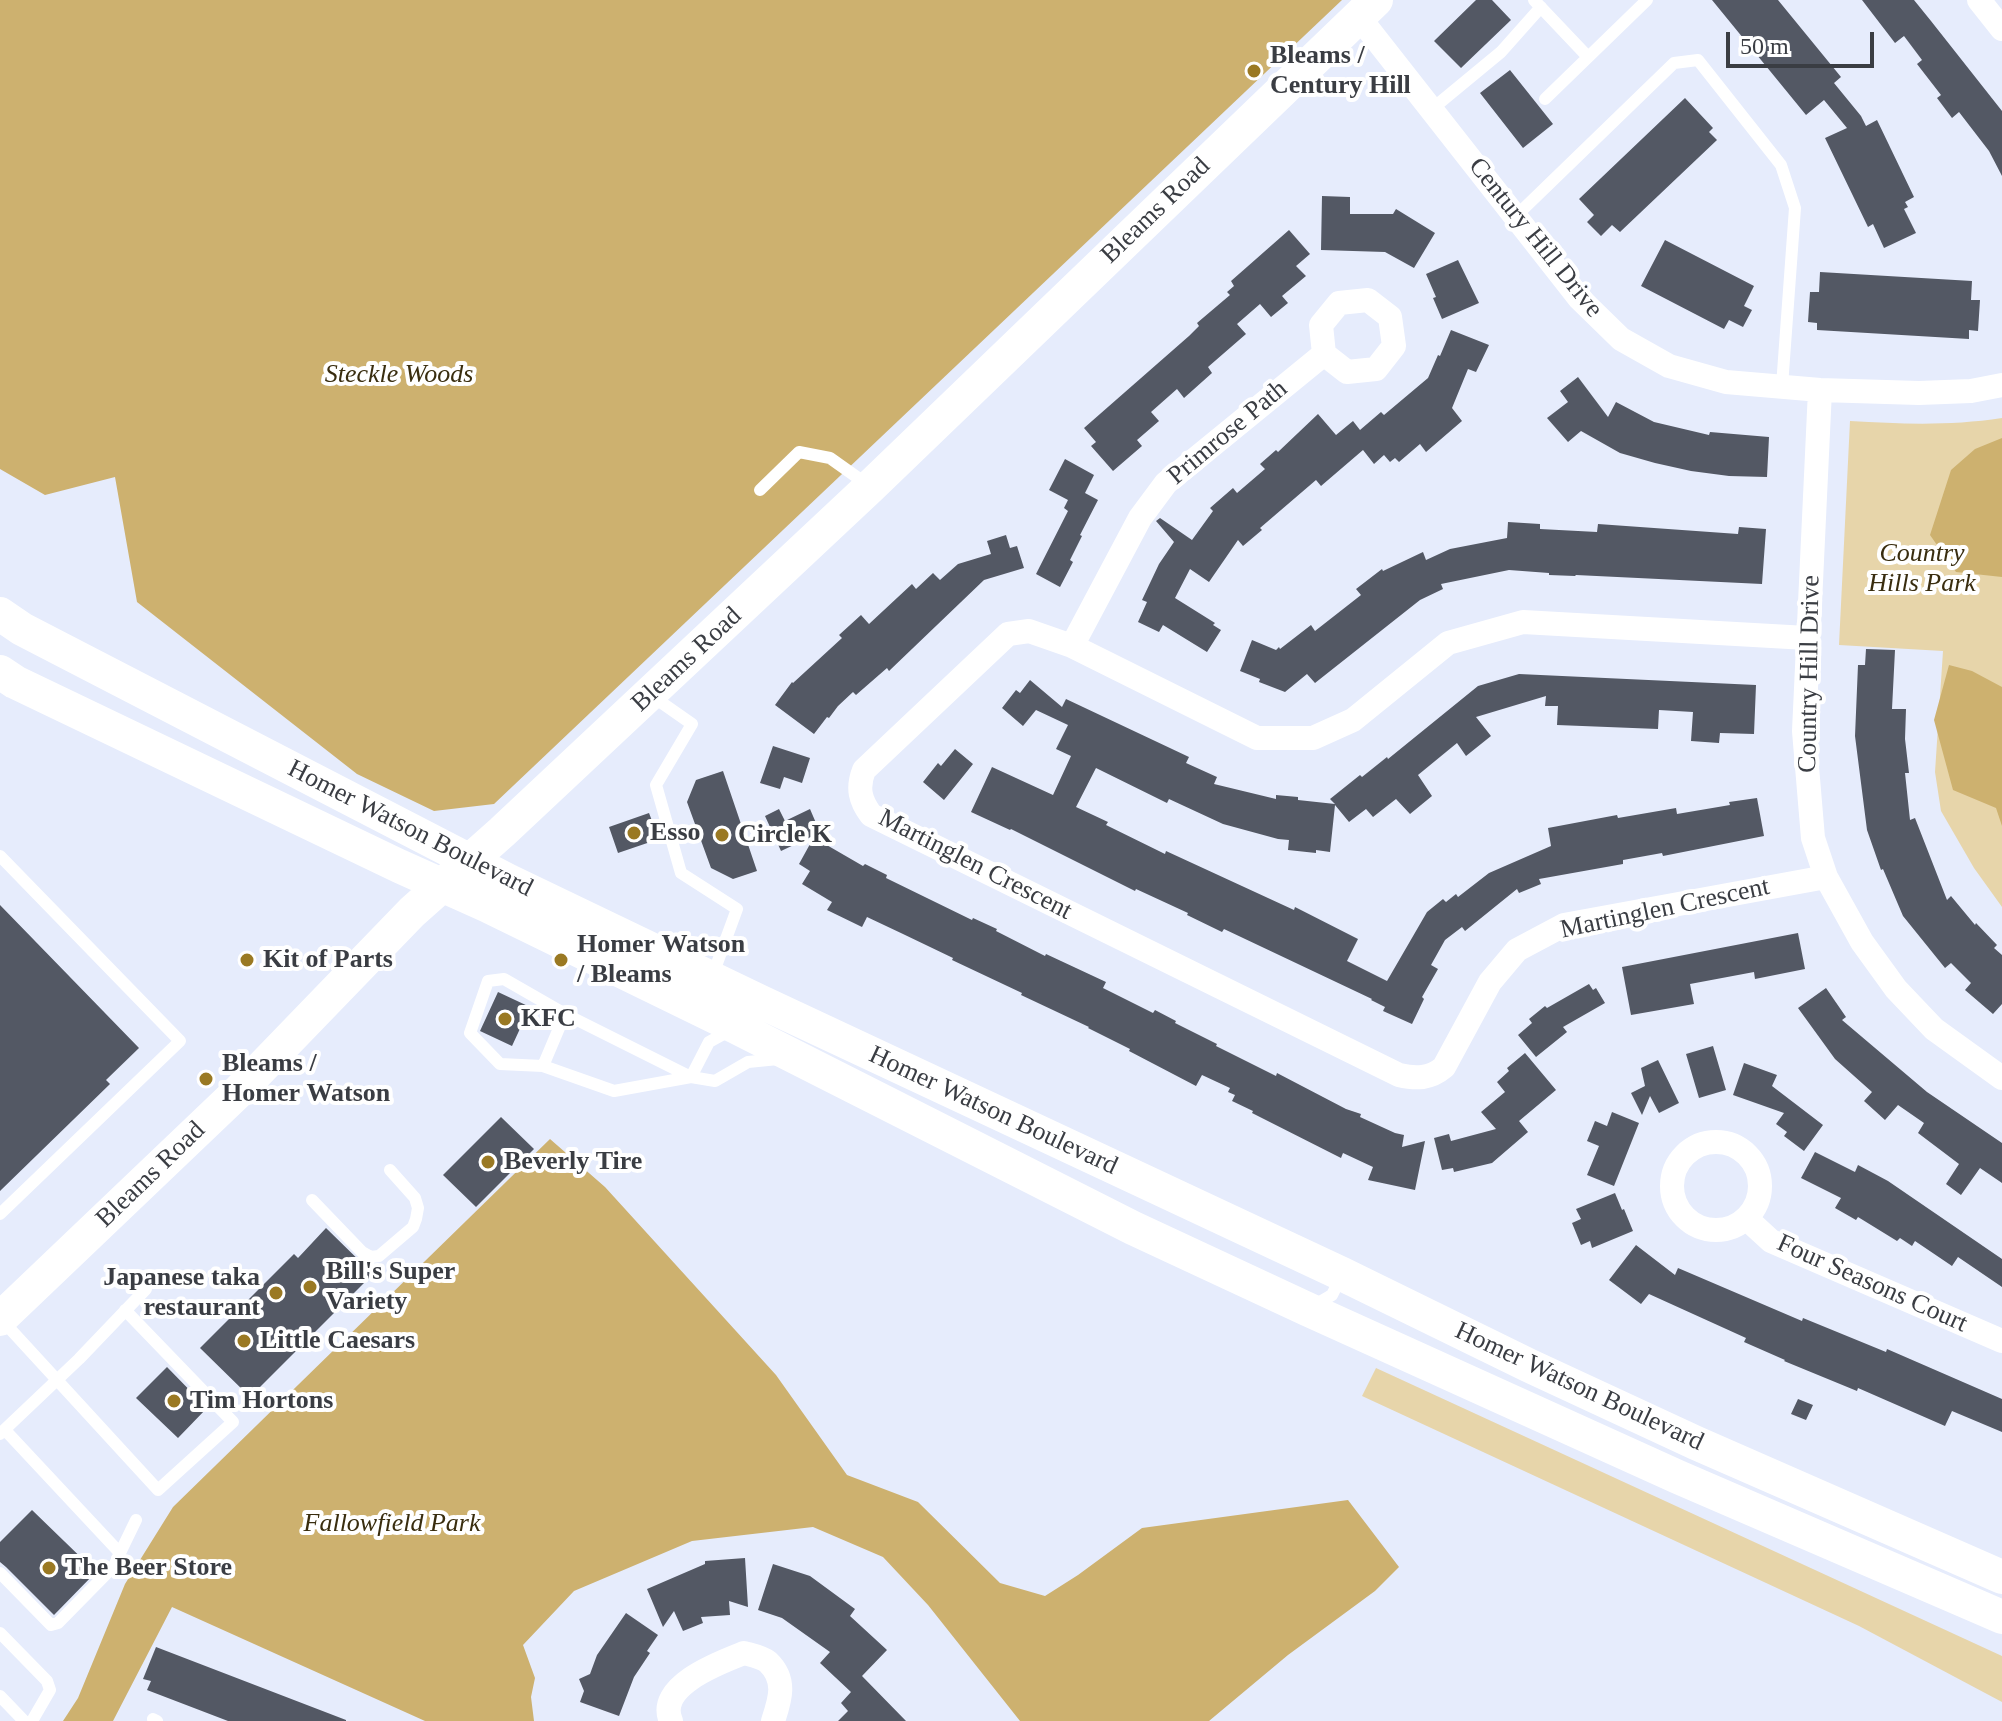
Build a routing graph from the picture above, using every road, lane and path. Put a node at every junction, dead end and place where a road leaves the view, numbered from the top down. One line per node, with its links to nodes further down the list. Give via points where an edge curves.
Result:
1 (1647, 0): 6 (lane)
2 (1979, 0): 5 (street)
3 (1537, 4): 6 (lane); 8 (lane, via 1501,52)
4 (1367, 8): 8 (street, Century Hill Drive); 14 (main road, Bleams Road)
5 (2002, 29)
6 (1588, 57): 7 (lane)
7 (1545, 99)
8 (1432, 109): 9 (street, Century Hill Drive)
9 (1516, 216): 12 (street, Century Hill Drive, via 1580,299 1621,339 1669,366 1726,382); 12 (lane, via 1674,63 1698,60 1781,165 1795,208)
10 (1324, 354): 18 (street, Primrose Path, via 1166,483 1140,518)
11 (2002, 385): 13 (street, Century Hill Drive, via 1919,393)
12 (1782, 386): 13 (street, Century Hill Drive)
13 (1820, 390): 17 (street, Country Hill Drive)
14 (870, 487): 15 (lane, via 830,458 799,452); 20 (main road, Bleams Road)
15 (760, 490)
16 (0, 614): 22 (main road, Homer Watson Boulevard)
17 (1807, 638): 18 (street, Martinglen Crescent, via 1523,622 1448,643 1353,720 1313,738 1257,738); 23 (street, Country Hill Drive, via 1804,731 1813,838)
18 (1072, 646): 23 (street, Martinglen Crescent, via 1029,631 1008,634 864,770 859,791 871,815 1399,1075 1415,1079 1444,1067 1490,982 1517,950 1564,925)
19 (0, 672): 24 (main road, Homer Watson Boulevard)
20 (650, 695): 22 (main road, Bleams Road); 25 (lane, via 692,724 656,785 681,873 737,909)
21 (0, 856): 34 (lane, via 180,1041)
22 (471, 860): 24 (main road, Bleams Road); 25 (main road, Homer Watson Boulevard)
23 (1826, 877): 31 (street, Country Hill Drive, via 1896,989 1934,1029)
24 (442, 886): 27 (main road, Homer Watson Boulevard); 40 (main road, Bleams Road, via 239,1091)
25 (712, 977): 27 (main road, Homer Watson Boulevard)
26 (565, 1014): 29 (lane); 29 (lane, via 504,979 488,981 470,1033 500,1064); 30 (lane)
27 (749, 1014): 28 (main road, Homer Watson Boulevard); 30 (lane, via 709,1042); 36 (main road, Homer Watson Boulevard)
28 (794, 1057): 30 (lane, via 748,1062 715,1081); 38 (main road, Homer Watson Boulevard, via 1133,1228)
29 (543, 1066): 30 (lane, via 614,1091)
30 (691, 1077)
31 (2002, 1078)
32 (390, 1170): 33 (lane, via 418,1208 413,1227 379,1256 362,1252)
33 (312, 1200)
34 (0, 1214)
35 (1747, 1219): 41 (street, Four Seasons Court, via 1771,1241)
36 (1342, 1274): 38 (lane, via 1332,1295); 47 (main road, Homer Watson Boulevard, via 1696,1443)
37 (146, 1289): 39 (lane)
38 (1307, 1309): 48 (main road, Homer Watson Boulevard)
39 (125, 1310): 42 (lane); 42 (lane, via 233,1422 158,1490)
40 (0, 1319): 42 (lane)
41 (2002, 1341)
42 (57, 1380): 43 (lane)
43 (2, 1432): 45 (lane)
44 (136, 1520): 45 (lane)
45 (120, 1553): 46 (lane, via 114,1566 51,1625)
46 (0, 1573)
47 (2002, 1577)
48 (2002, 1617)
49 (0, 1633): 52 (lane, via 47,1681 50,1690)
50 (0, 1696): 51 (lane)
51 (24, 1721)
52 (32, 1721)
53 (671, 1721): 54 (street, via 672,1698 682,1685 744,1653 767,1660 776,1675 782,1692)
54 (773, 1721)

